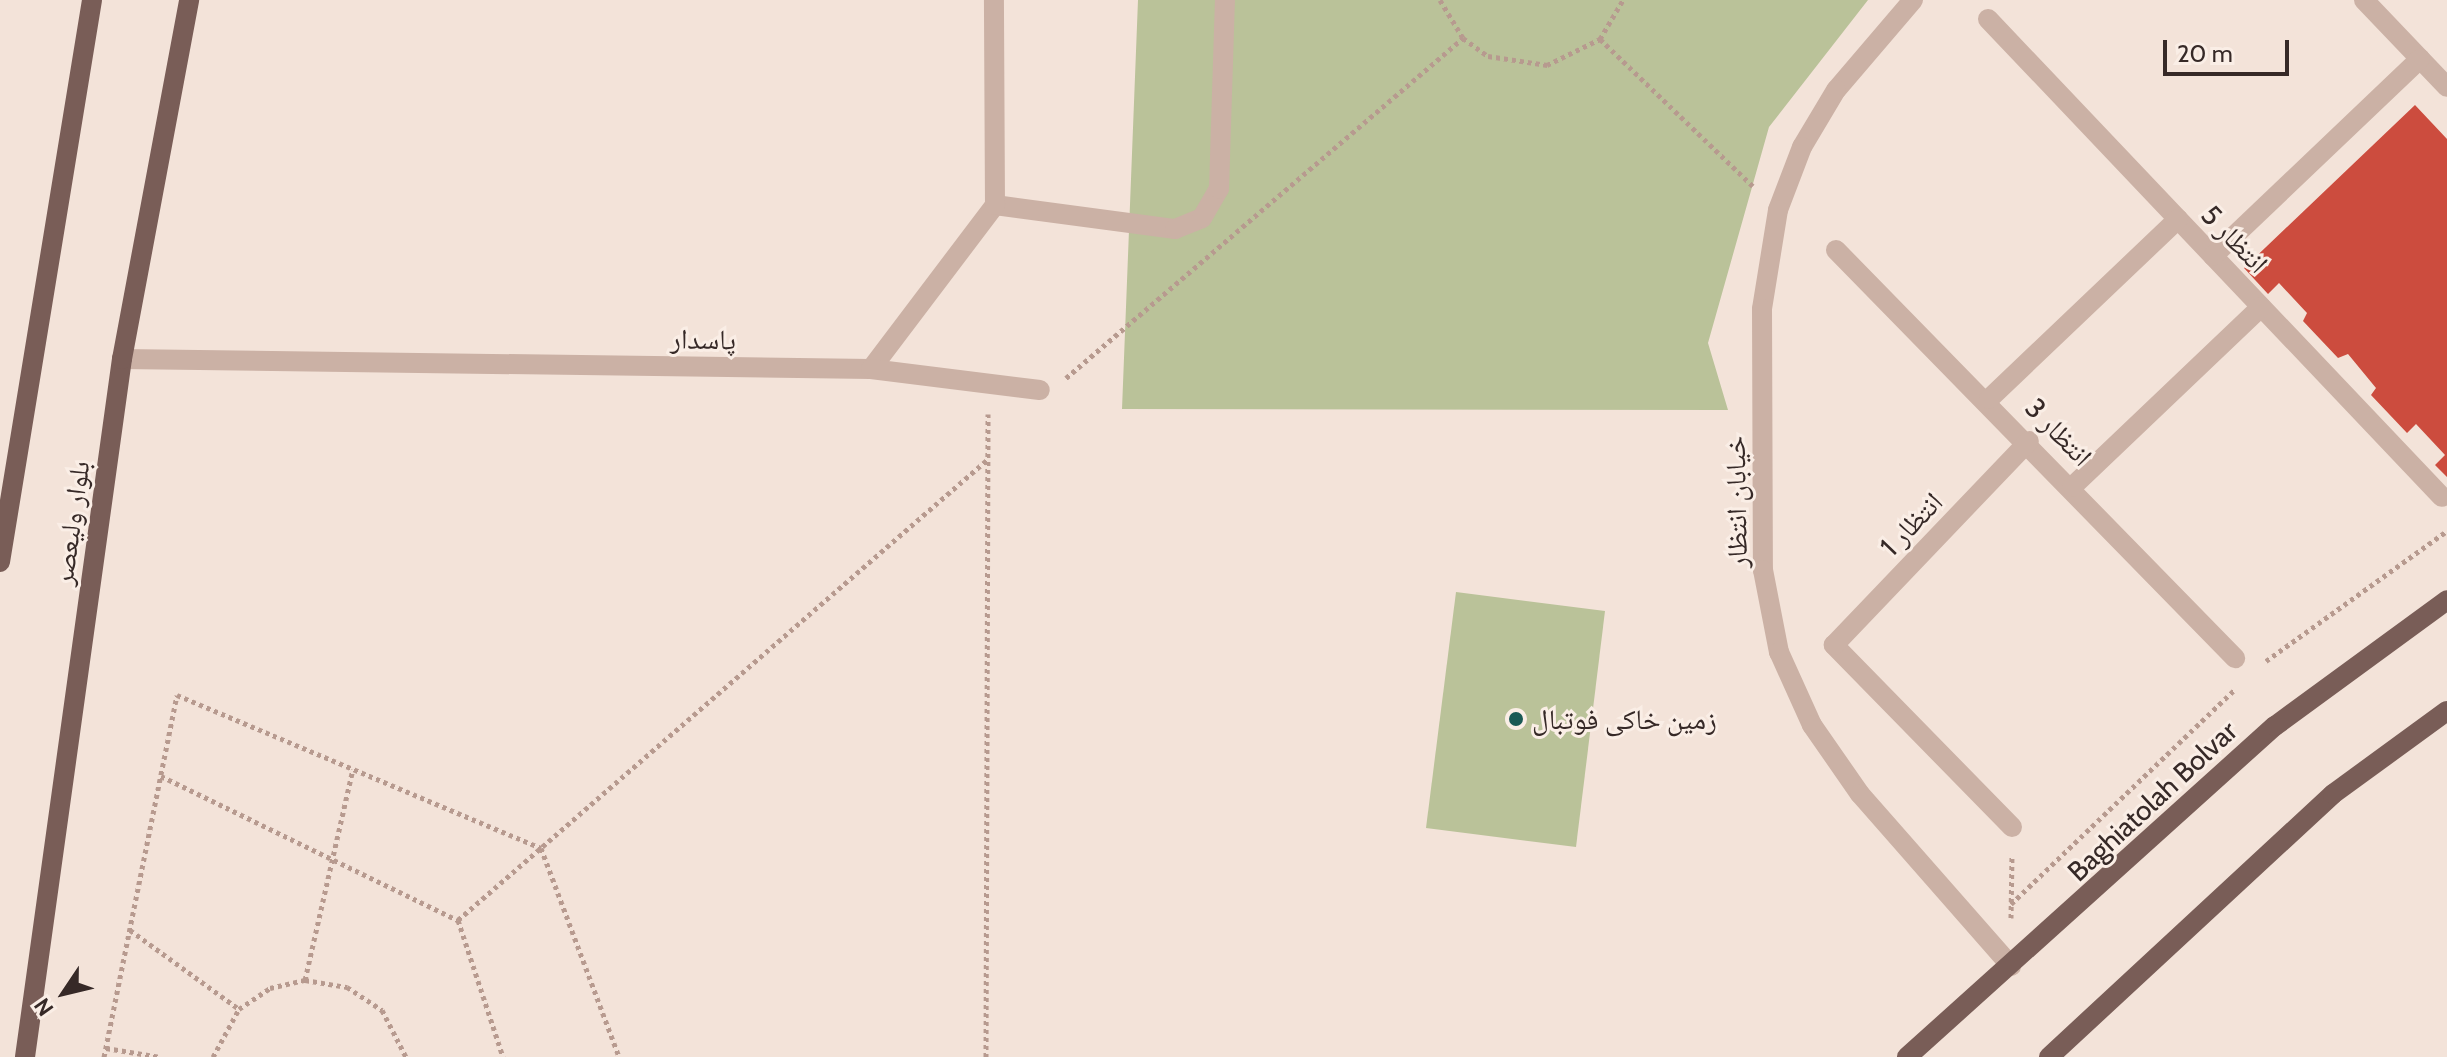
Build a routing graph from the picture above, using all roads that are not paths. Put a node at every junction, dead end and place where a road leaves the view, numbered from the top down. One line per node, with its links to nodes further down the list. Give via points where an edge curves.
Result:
1 (92, 0): 22 (main road)
2 (189, 0): 15 (main road, بلوار ولیعصر)
3 (994, 0): 10 (street)
4 (1225, 0): 10 (street, via 1219,189 1202,218 1175,229)
5 (1913, 0): 27 (street, خیابان انتظار, via 1836,90 1802,147 1778,210 1762,309 1763,570 1779,652 1812,725 1860,794)
6 (2364, 0): 8 (street)
7 (1988, 19): 11 (street, انتظار 5)
8 (2420, 59): 9 (street); 13 (street)
9 (2447, 87)
10 (995, 205): 16 (street)
11 (2178, 219): 13 (street, انتظار 5); 18 (street)
12 (1836, 250): 18 (street, انتظار 3)
13 (2213, 256): 14 (street, انتظار 5)
14 (2261, 307): 20 (street); 21 (street, انتظار 5)
15 (122, 359): 16 (street, پاسدار); 28 (main road, بلوار ولیعصر)
16 (871, 369): 17 (street, پاسدار)
17 (1040, 390)
18 (1989, 399): 19 (street, انتظار 3)
19 (2029, 441): 20 (street, انتظار 3); 26 (street, انتظار 1, via 1834,645)
20 (2072, 487): 24 (street, انتظار 3)
21 (2442, 497)
22 (0, 562)
23 (2447, 600): 27 (main road, Baghiatolah Bolvar, via 2275,726)
24 (2235, 658)
25 (2447, 711): 32 (main road, via 2333,794)
26 (2012, 827)
27 (2011, 966): 31 (main road, Baghiatolah Bolvar)
28 (30, 1030): 29 (main road, بلوار ولیعصر); 30 (main road)
29 (25, 1057)
30 (34, 1057)
31 (1907, 1057)
32 (2049, 1057)

